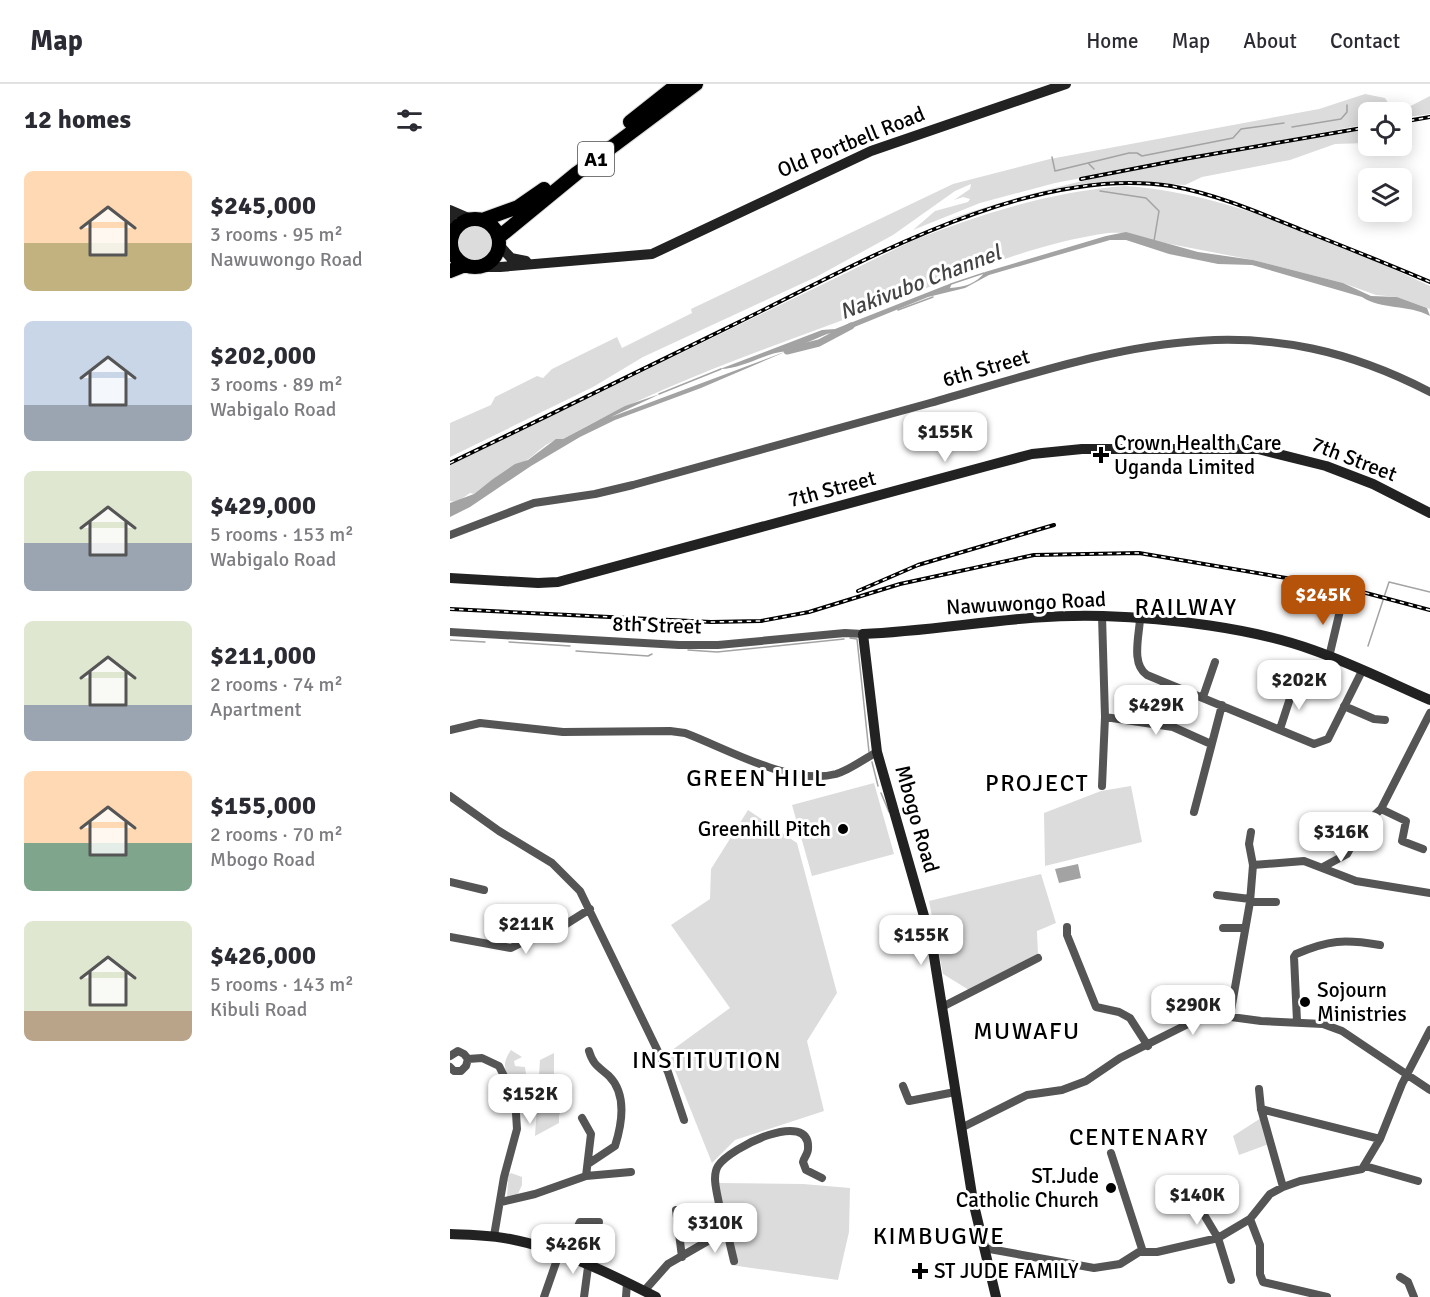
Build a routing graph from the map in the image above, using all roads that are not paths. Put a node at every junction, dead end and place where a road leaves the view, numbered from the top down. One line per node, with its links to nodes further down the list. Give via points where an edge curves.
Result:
1 (678, 84): 5 (highway, A1, via 536,195 507,212)
2 (696, 84): 7 (highway, A1, via 577,173)
3 (1066, 84): 8 (street, Old Portbell Road, via 870,151)
4 (450, 212): 5 (street); 6 (street)
5 (476, 219): 6 (highway, A1, via 457,227); 7 (highway, via 495,229)
6 (453, 233): 9 (highway)
7 (499, 241): 8 (street, Old Portbell Road, via 511,258 523,261); 11 (highway, A1, via 493,259)
8 (657, 250): 11 (street, Old Portbell Road, via 648,255)
9 (451, 251): 10 (highway)
10 (465, 265): 11 (highway); 12 (highway)
11 (480, 267)
12 (450, 271)
13 (1430, 392): 15 (street, 6th Street, via 1395,373 1289,343 1215,339 1151,344 633,485 534,502)
14 (1430, 513): 16 (street, 7th Street, via 1373,484 1281,453 1235,448 1082,449 1032,454 558,582)
15 (450, 535)
16 (450, 578)
17 (1342, 602): 22 (street)
18 (1102, 616): 19 (street, Nawuwongo Road); 21 (street, Nawuwongo Road); 31 (street)
19 (1140, 619): 22 (street, Nawuwongo Road, via 1249,633); 26 (street, via 1139,670)
20 (450, 632): 21 (street, 8th Street, via 679,645)
21 (863, 634): 36 (street, Mbogo Road)
22 (1329, 657): 24 (street, Nawuwongo Road)
23 (1215, 662): 26 (street)
24 (1362, 671): 27 (street, Nawuwongo Road); 29 (street)
25 (1294, 686): 33 (street)
26 (1203, 698): 28 (street)
27 (1430, 700)
28 (1222, 705): 33 (street); 35 (street)
29 (1344, 706): 32 (street); 33 (street, via 1328,739 1322,743 1314,744)
30 (1430, 713): 39 (street)
31 (1105, 717): 35 (street, via 1173,727); 37 (street)
32 (1385, 720)
33 (1280, 729)
34 (450, 730): 36 (street, via 480,723 563,732 670,731 685,733 776,769 827,776 843,772)
35 (1211, 744): 40 (street)
36 (877, 752): 58 (street, Mbogo Road, via 932,944)
37 (1102, 786)
38 (450, 796): 51 (street, via 552,863 580,891)
39 (1381, 809): 42 (street, via 1406,821 1402,841); 44 (street, via 1362,827 1347,854)
40 (1194, 812)
41 (1251, 832): 43 (street)
42 (1423, 849)
43 (1253, 865): 44 (street, via 1304,861); 49 (street)
44 (1323, 867): 47 (street, via 1356,881)
45 (450, 882): 46 (street)
46 (484, 890)
47 (1430, 893)
48 (1217, 895): 49 (street)
49 (1250, 900): 50 (street); 54 (street)
50 (1276, 902)
51 (590, 909): 55 (street, via 555,931 537,934 512,948); 74 (street, via 668,1072)
52 (1067, 927): 62 (street, via 1096,1007 1130,1018)
53 (1223, 928): 54 (street)
54 (1245, 928): 59 (street)
55 (450, 937)
56 (1380, 945): 60 (street, via 1341,939 1294,955)
57 (1038, 958): 58 (street)
58 (942, 1007): 71 (street, Mbogo Road)
59 (1230, 1016): 60 (street, via 1261,1022); 62 (street, via 1204,1017)
60 (1297, 1021): 67 (street, via 1342,1031)
61 (1430, 1030): 67 (street)
62 (1148, 1046): 75 (street, via 1120,1058 1076,1086 1020,1098)
63 (589, 1051): 78 (street, via 595,1066 614,1081 622,1114 615,1146)
64 (450, 1056): 65 (street, via 458,1051)
65 (468, 1059): 66 (street, via 461,1071); 85 (street, via 482,1058 499,1066 515,1098 517,1129)
66 (450, 1067)
67 (1408, 1075): 70 (street); 76 (street)
68 (903, 1086): 71 (street, via 909,1101)
69 (1259, 1089): 72 (street)
70 (1430, 1090)
71 (955, 1092): 75 (street, Mbogo Road)
72 (1261, 1109): 76 (street); 84 (street)
73 (582, 1118): 78 (street, via 591,1134)
74 (684, 1120)
75 (961, 1128): 94 (street, Mbogo Road)
76 (1380, 1139): 79 (street)
77 (1111, 1153): 95 (street)
78 (588, 1164): 81 (street)
79 (1365, 1166): 83 (street); 84 (street)
80 (631, 1172): 81 (street)
81 (586, 1176): 85 (street)
82 (822, 1178): 91 (street, via 806,1170 803,1162 807,1143 796,1131 773,1134 740,1146 720,1163 716,1173 723,1220)
83 (1418, 1181)
84 (1283, 1187): 88 (street, via 1270,1194)
85 (501, 1202): 92 (street)
86 (1197, 1203): 93 (street)
87 (676, 1210): 97 (street)
88 (1250, 1219): 93 (street); 109 (street, via 1260,1245 1263,1282)
89 (599, 1222): 96 (street, via 580,1222)
90 (450, 1234): 92 (street)
91 (720, 1234): 97 (street); 98 (street, via 729,1240)
92 (494, 1236): 96 (street)
93 (1218, 1238): 95 (street); 101 (street)
94 (984, 1248): 95 (street, via 1094,1269 1113,1267); 108 (street, Mbogo Road)
95 (1143, 1252)
96 (561, 1255): 99 (street); 104 (street)
97 (682, 1257): 103 (street, via 662,1269)
98 (734, 1261)
99 (588, 1267): 102 (street); 105 (street)
100 (1400, 1277): 110 (street, via 1408,1282)
101 (1231, 1280)
102 (627, 1284): 103 (street); 106 (street)
103 (644, 1291): 107 (street)
104 (544, 1297)
105 (584, 1297)
106 (626, 1297)
107 (656, 1297)
108 (996, 1297)
109 (1327, 1297)
110 (1414, 1297)

